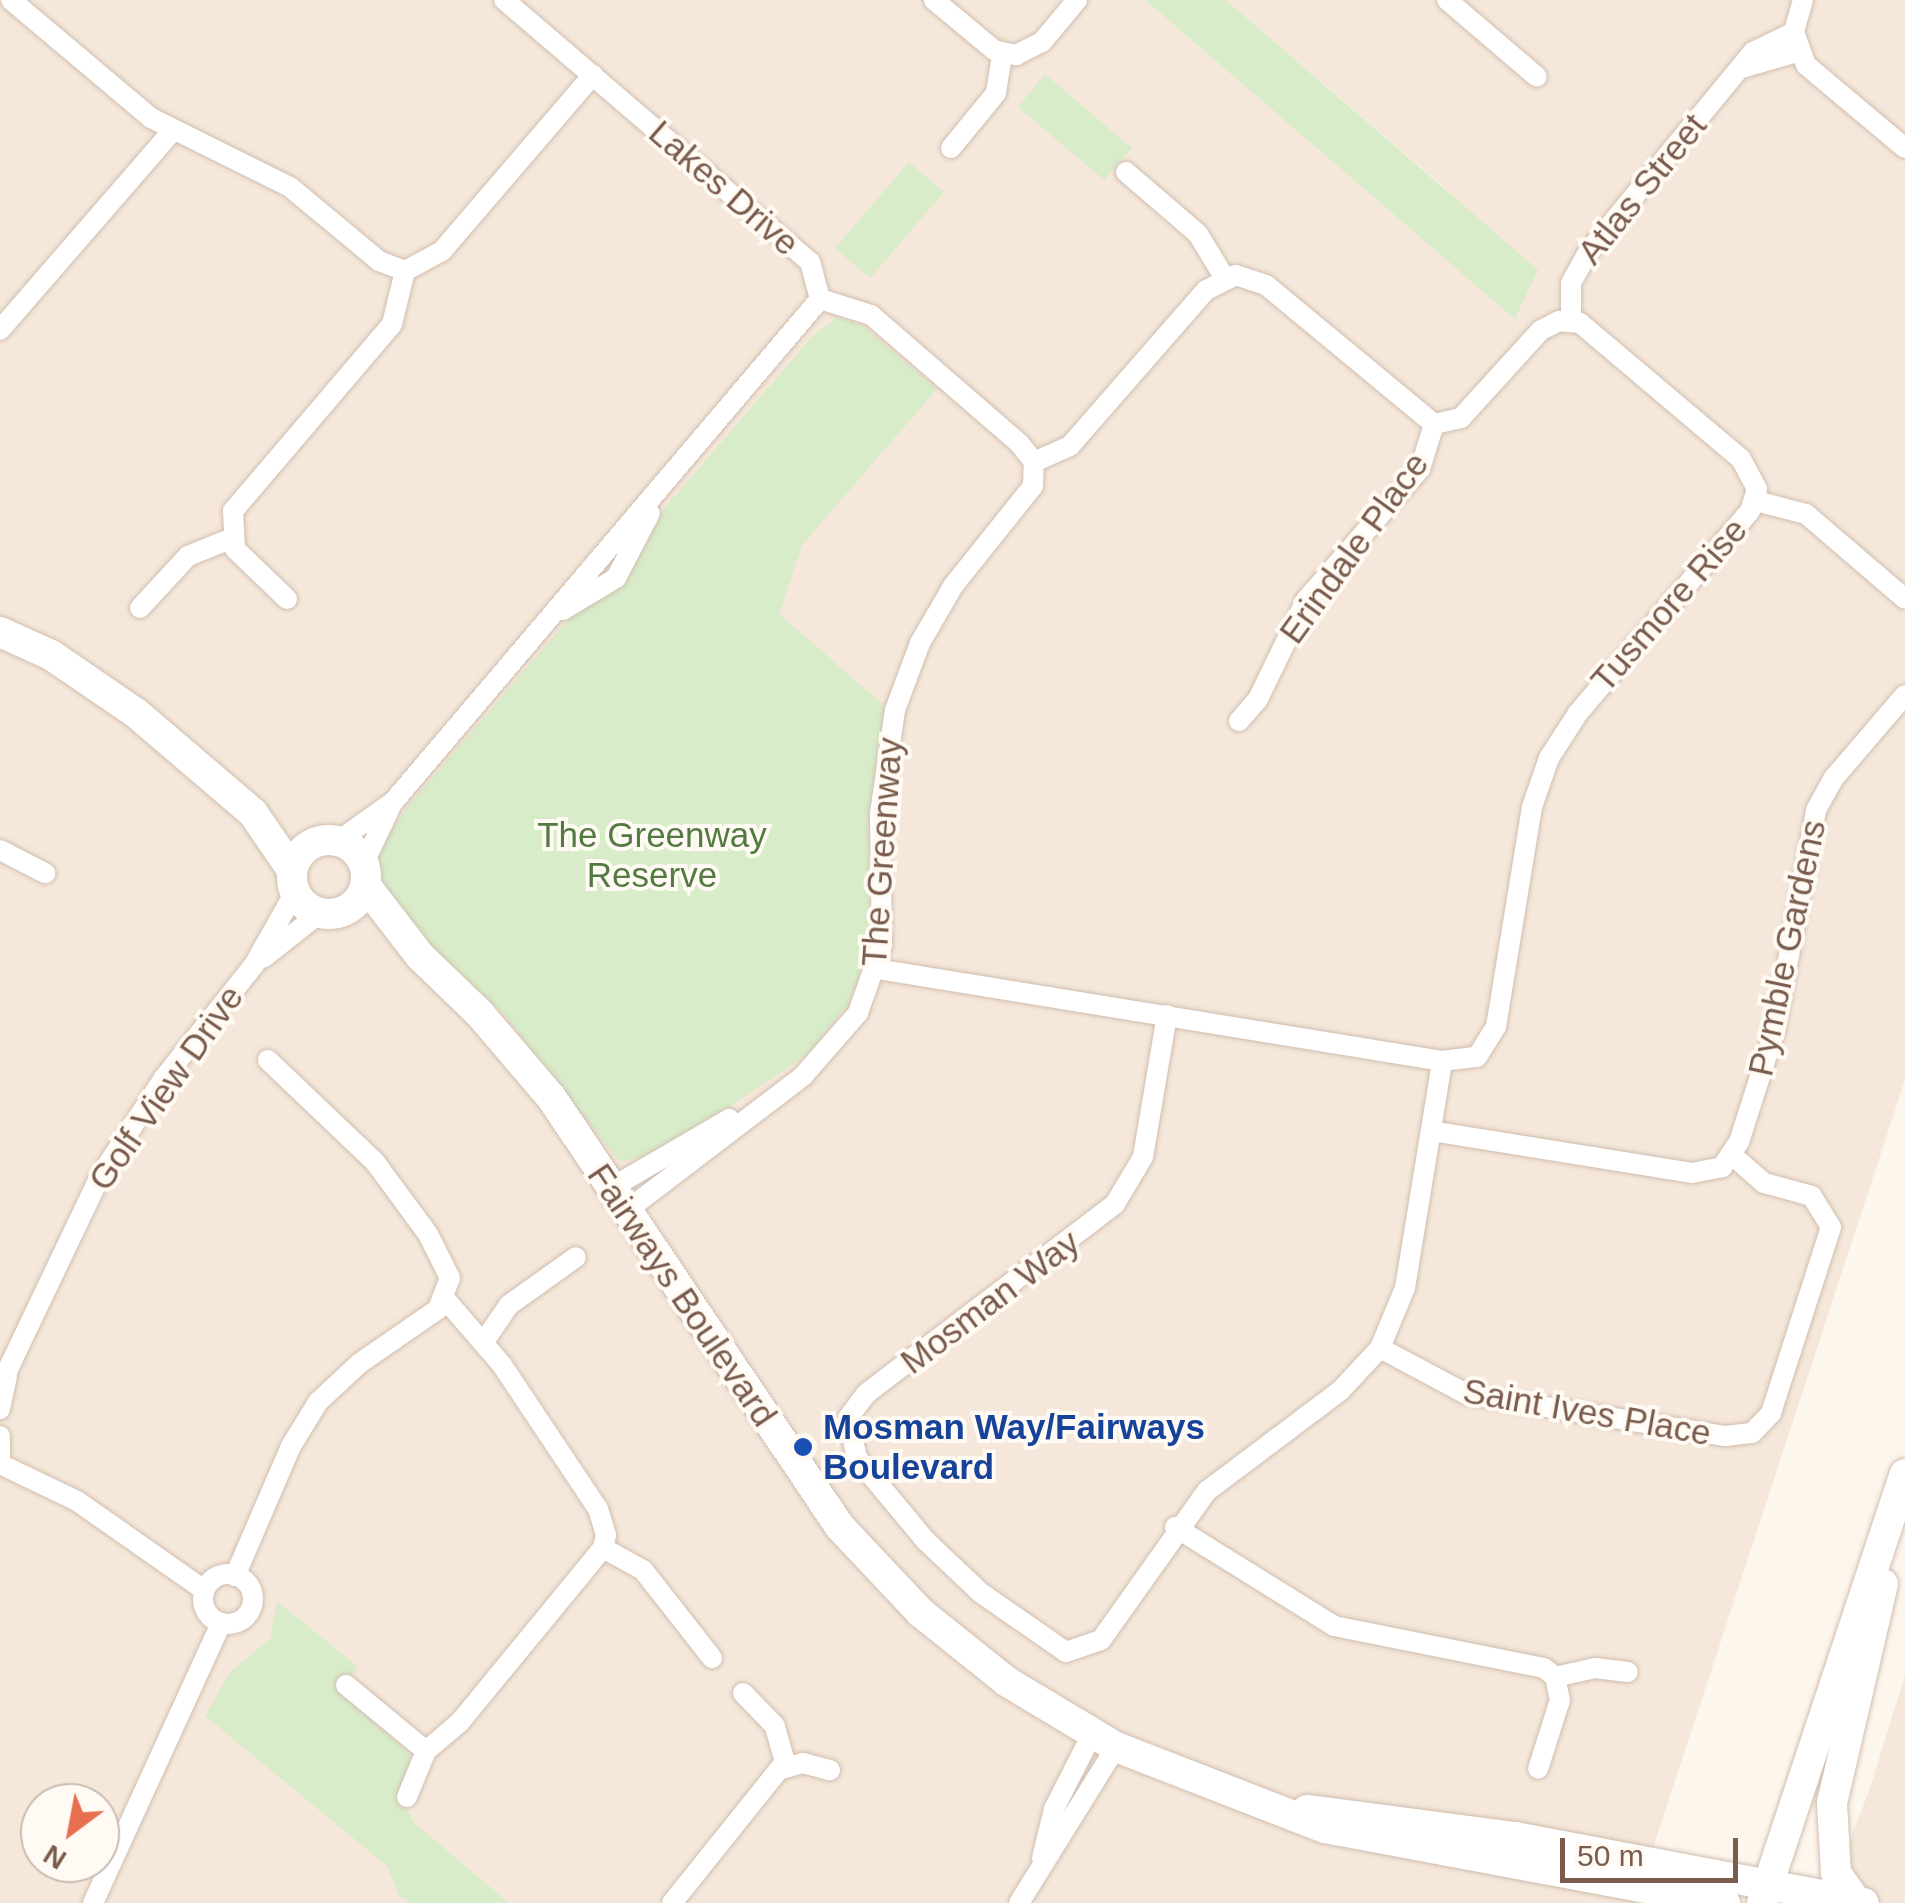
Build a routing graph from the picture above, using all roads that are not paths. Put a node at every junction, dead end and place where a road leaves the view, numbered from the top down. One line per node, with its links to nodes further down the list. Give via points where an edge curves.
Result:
1 (12, 0): 11 (street, via 137,108)
2 (504, 0): 9 (street, Lakes Drive)
3 (934, 0): 8 (street)
4 (1077, 0): 8 (street, via 1034,48)
5 (1447, 0): 10 (street)
6 (1803, 0): 7 (street)
7 (1796, 42): 13 (street); 18 (street, Atlas Street, via 1741,69 1580,262 1571,284)
8 (1002, 54): 12 (street, via 996,93)
9 (593, 75): 15 (street, via 442,250); 17 (street, Lakes Drive, via 810,262)
10 (1537, 77)
11 (173, 130): 15 (street, via 290,187 378,261); 19 (street)
12 (951, 148)
13 (1905, 148)
14 (1126, 172): 16 (street, via 1198,234)
15 (405, 271): 23 (street, via 392,324 240,500)
16 (1224, 277): 20 (street, via 1246,276 1266,285); 21 (street, via 1070,446)
17 (820, 300): 21 (street, via 871,315); 30 (street, via 658,497 616,578 562,611)
18 (1571, 320): 20 (street, via 1541,330 1461,418); 22 (street, Tusmore Rise, via 1741,459 1755,479)
19 (0, 330)
20 (1434, 424): 29 (street, Erindale Place, via 1420,469 1306,600 1258,699)
21 (1034, 462): 40 (street, The Greenway, via 1028,496 954,586 920,643 895,710 882,777 885,895)
22 (1756, 501): 24 (street, via 1806,514); 43 (street, Tusmore Rise, via 1562,735 1532,807 1496,1027 1477,1057)
23 (230, 539): 25 (street); 26 (street, via 188,556)
24 (1905, 599)
25 (287, 600)
26 (140, 608)
27 (0, 632): 31 (street, via 106,690)
28 (1905, 695): 45 (street, Pymble Gardens, via 1834,778 1816,810 1781,1006)
29 (1239, 721)
30 (394, 802): 32 (street); 35 (street)
31 (253, 813): 32 (street); 36 (street)
32 (326, 842): 35 (street, Fairways Boulevard); 36 (street)
33 (0, 850): 34 (street)
34 (45, 873)
35 (365, 875): 37 (street); 38 (street, Fairways Boulevard)
36 (294, 881): 37 (street, Fairways Boulevard); 39 (street, Golf View Drive)
37 (332, 912): 38 (street, Fairways Boulevard); 39 (street, Golf View Drive)
38 (420, 956): 46 (street, Fairways Boulevard, via 510,1046)
39 (254, 965): 51 (street, Golf View Drive, via 164,1078 98,1178)
40 (877, 969): 41 (street); 46 (street, The Greenway, via 841,1038 771,1097 676,1144)
41 (1167, 1016): 43 (street); 57 (street, Mosman Way, via 1143,1157 1115,1204 866,1394 846,1430 857,1458 926,1541 1054,1649 1080,1652 1101,1640)
42 (268, 1060): 48 (street, via 349,1133 396,1188 446,1264)
43 (1442, 1061): 44 (street, Mosman Way)
44 (1431, 1131): 45 (street, via 1692,1173 1712,1172); 50 (street, Mosman Way, via 1405,1288)
45 (1733, 1156): 50 (street, Saint Ives Place, via 1764,1183 1812,1196 1831,1228 1771,1413 1752,1433 1726,1436 1466,1394)
46 (619, 1199): 67 (street, Fairways Boulevard, via 802,1475 870,1563 1006,1681)
47 (576, 1257): 49 (street, via 509,1305)
48 (445, 1300): 49 (street); 59 (street, via 318,1402 291,1446)
49 (485, 1340): 58 (street, via 598,1508)
50 (1380, 1348): 57 (street, Mosman Way, via 1341,1390 1207,1490)
51 (3, 1381): 52 (street, Golf View Drive)
52 (0, 1409)
53 (0, 1436): 54 (street)
54 (0, 1464): 60 (street, via 77,1502)
55 (1905, 1474): 56 (street)
56 (1891, 1512): 74 (street); 76 (street, via 1880,1608 1832,1802 1836,1873)
57 (1175, 1527): 64 (street, via 1334,1626 1530,1662)
58 (603, 1548): 62 (street, via 643,1570); 68 (street, via 460,1722)
59 (236, 1576): 60 (street, via 214,1578); 61 (street, via 252,1594 250,1611 238,1622)
60 (204, 1590): 61 (street, via 208,1614)
61 (221, 1624): 77 (street)
62 (712, 1658)
63 (1628, 1672): 64 (street, via 1595,1668)
64 (1555, 1676): 70 (street, via 1560,1700)
65 (346, 1685): 68 (street)
66 (743, 1693): 69 (street, via 781,1736)
67 (1104, 1740): 73 (street, Fairways Boulevard, via 1324,1828); 75 (street, via 1054,1808)
68 (426, 1751): 72 (street)
69 (782, 1768): 71 (street, via 803,1763); 78 (street)
70 (1538, 1769)
71 (830, 1770)
72 (407, 1796)
73 (1457, 1842): 74 (street, Fairways Boulevard); 79 (street, Fairways Boulevard)
74 (1766, 1893): 76 (street, Fairways Boulevard)
75 (1024, 1901)
76 (1860, 1902)
77 (93, 1903)
78 (672, 1903)
79 (1725, 1903)

